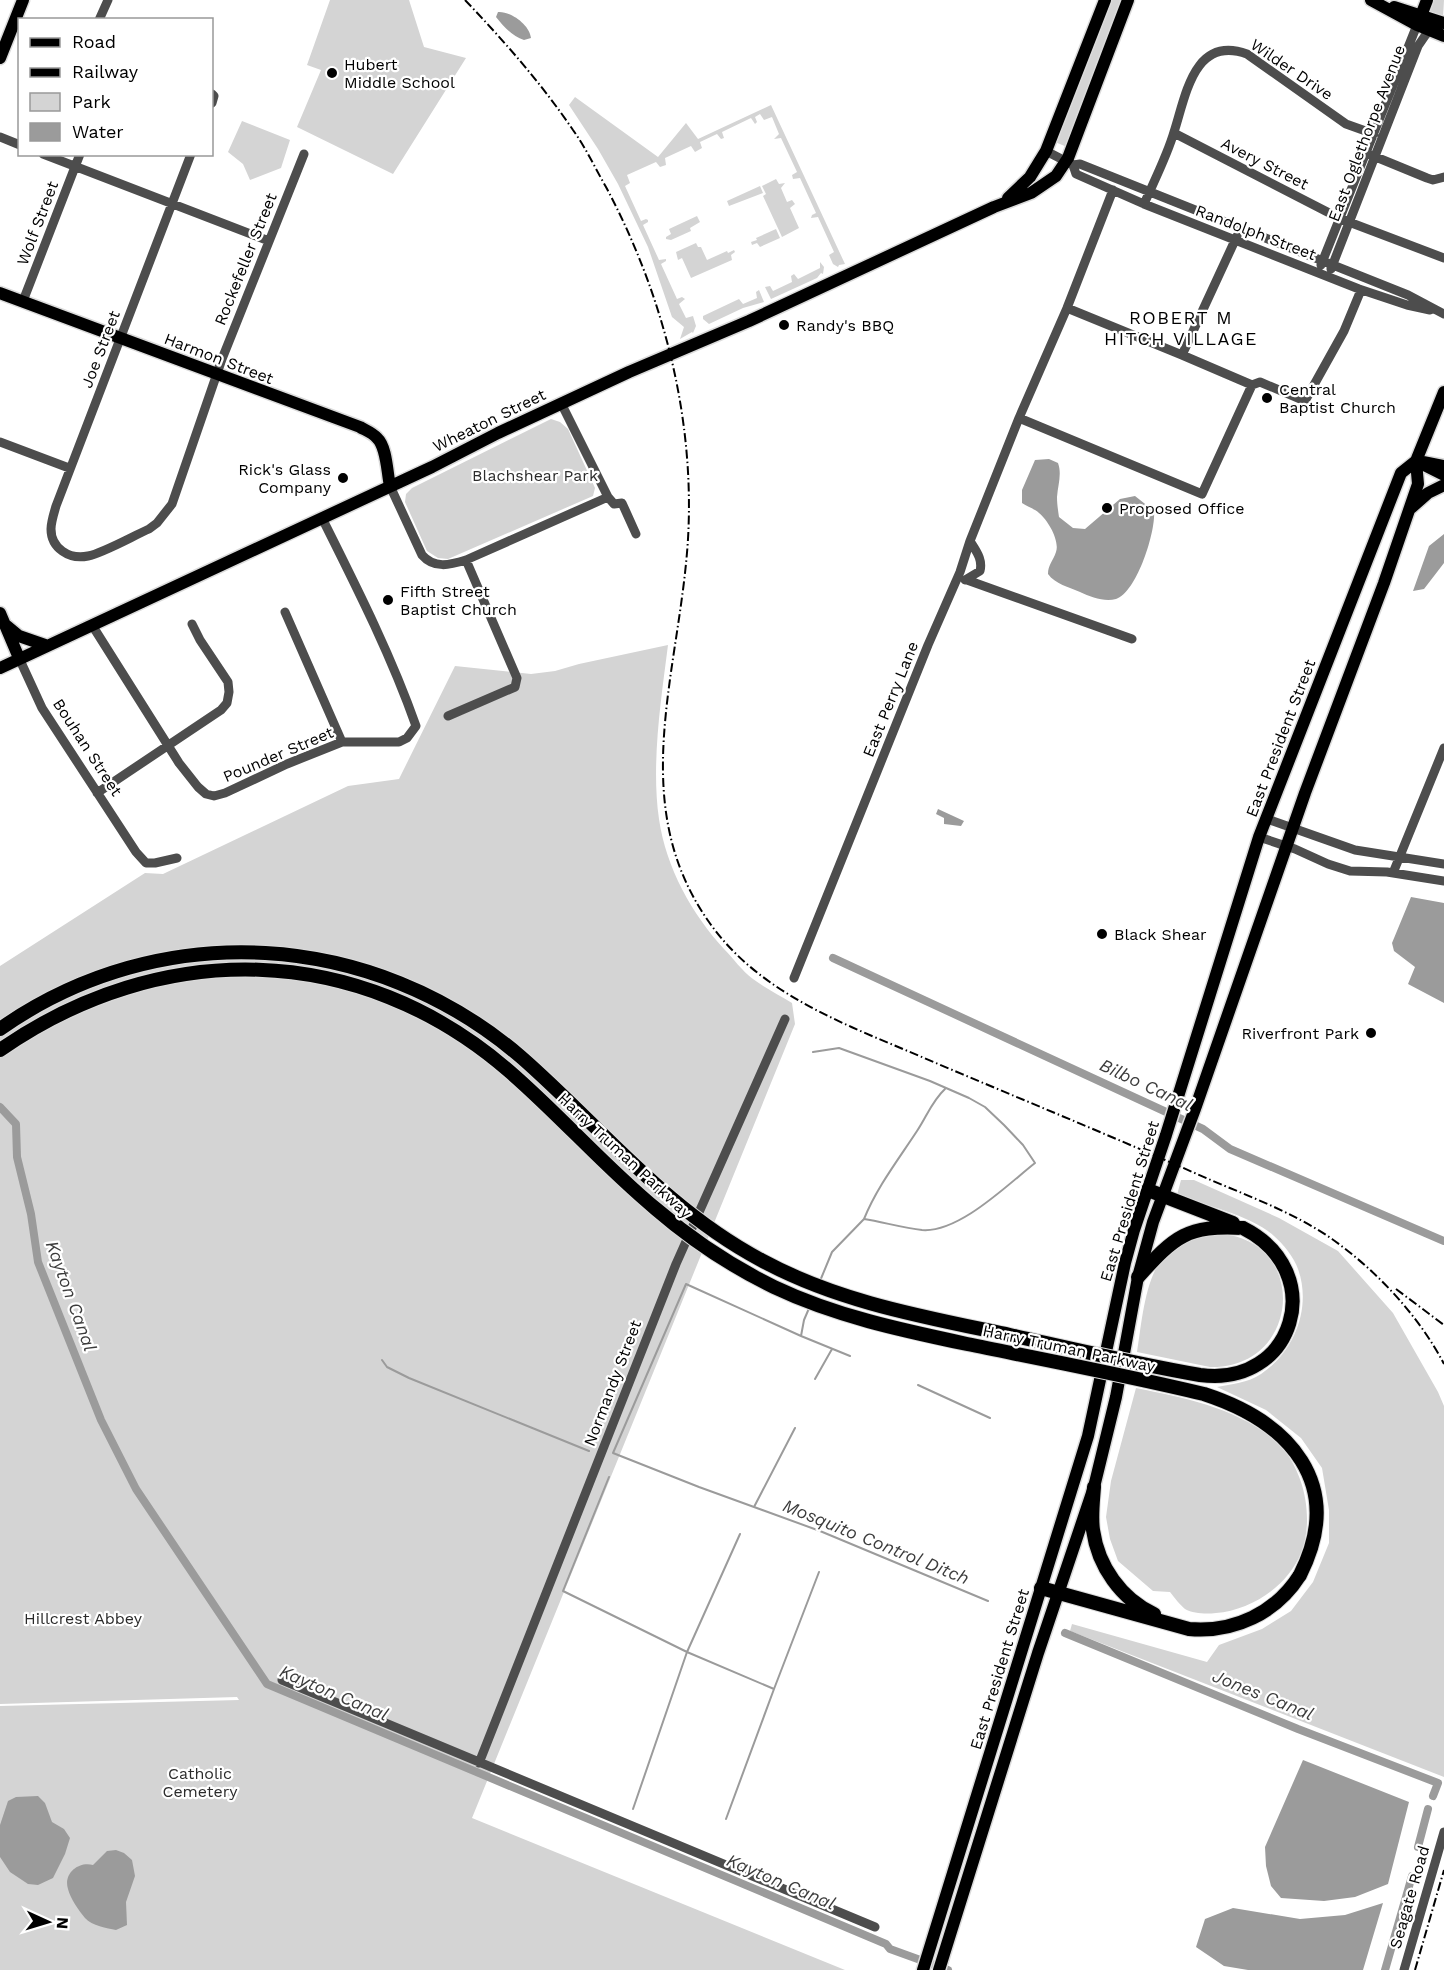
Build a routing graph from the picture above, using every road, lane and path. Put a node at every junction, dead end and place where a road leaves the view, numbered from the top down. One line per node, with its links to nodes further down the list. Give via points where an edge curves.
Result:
1 (23, 0): 8 (main road)
2 (108, 0): 9 (street)
3 (1105, 0): 20 (main road, Wheaton Street)
4 (1128, 0): 26 (main road)
5 (1372, 0): 10 (main road)
6 (1427, 0): 10 (main road, East Oglethorpe Avenue)
7 (1444, 8): 11 (main road, East Oglethorpe Avenue)
8 (19, 18)
9 (100, 18)
10 (1419, 20): 11 (main road); 13 (main road); 17 (street, East Oglethorpe Avenue)
11 (1441, 22): 13 (main road, East Oglethorpe Avenue)
12 (16, 29): 15 (main road)
13 (1429, 30): 14 (main road); 22 (street, East Oglethorpe Avenue, via 1418,46)
14 (1444, 36)
15 (0, 58)
16 (1174, 133): 17 (street, Wilder Drive, via 1181,104 1199,66 1213,53 1236,50 1346,124); 30 (street, Wilder Drive); 34 (street, Avery Street)
17 (1374, 134): 22 (street, East Oglethorpe Avenue)
18 (0, 137): 19 (street)
19 (18, 144)
20 (1046, 152): 26 (street, Randolph Street); 33 (main road, Wheaton Street, via 1023,186)
21 (304, 154): 37 (street, Rockefeller Street)
22 (1370, 155): 28 (street, via 1433,180); 34 (street, East Oglethorpe Avenue)
23 (49, 156): 27 (street)
24 (79, 156): 27 (street, Wolf Street)
25 (190, 156): 31 (street, Joe Street)
26 (1069, 161): 29 (street, Randolph Street, via 1076,174); 30 (street, Randolph Street); 33 (main road, Wheaton Street, via 1041,188)
27 (75, 167): 31 (street); 44 (street, Wolf Street)
28 (1444, 177)
29 (1113, 190): 32 (street, Randolph Street); 45 (street)
30 (1149, 192): 32 (street, Wilder Drive); 35 (street, Randolph Street)
31 (172, 204): 37 (street); 47 (street, Joe Street)
32 (1144, 204): 36 (street, Randolph Street)
33 (994, 207): 52 (main road, Wheaton Street)
34 (1345, 220): 38 (street, Avery Street); 39 (street, East Oglethorpe Avenue)
35 (1241, 229): 36 (street); 39 (street, Randolph Street)
36 (1236, 239): 40 (street, Randolph Street); 48 (street)
37 (268, 241): 49 (street, Rockefeller Street)
38 (1444, 258)
39 (1328, 262): 40 (street, East Oglethorpe Avenue); 41 (street, East Oglethorpe Avenue); 46 (street, Randolph Street)
40 (1319, 272): 41 (street, Randolph Street)
41 (1329, 276): 42 (street, Randolph Street)
42 (1361, 290): 46 (street, Randolph Street); 50 (street, via 1344,332 1305,401 1260,382)
43 (0, 293): 44 (main road, Harmon Street)
44 (23, 302): 47 (main road, Harmon Street)
45 (1067, 308): 48 (street); 53 (street)
46 (1441, 312)
47 (120, 338): 49 (main road, Harmon Street); 57 (street, Joe Street)
48 (1182, 355): 50 (street)
49 (218, 375): 60 (main road, Harmon Street, via 360,427 378,438 385,452); 66 (street, Rockefeller Street, via 172,504 166,511 149,529 88,556)
50 (1252, 385): 53 (street, via 1202,494)
51 (1444, 392): 55 (main road, East President Street)
52 (561, 403): 60 (main road, Wheaton Street); 61 (street)
53 (1019, 418): 65 (street, East Perry Lane)
54 (0, 442): 57 (street)
55 (1416, 461): 56 (main road); 58 (main road); 62 (main road, East President Street, via 1418,484); 83 (main road, East President Street, via 1401,473)
56 (1444, 466)
57 (69, 468): 66 (street, Joe Street, via 51,529 54,543)
58 (1444, 475)
59 (1444, 485): 62 (main road)
60 (390, 486): 63 (main road, Wheaton Street); 67 (street, via 428,562 452,565)
61 (608, 497): 64 (street, via 614,504 622,503); 67 (street)
62 (1408, 511): 84 (main road, East President Street)
63 (322, 518): 73 (main road, Wheaton Street); 79 (street, Pounder Street, via 393,664 416,726 399,742)
64 (636, 534)
65 (970, 541): 68 (street, East Perry Lane); 69 (street, via 981,565 980,571)
66 (64, 552)
67 (466, 560): 78 (street, via 517,678 515,687)
68 (956, 580): 69 (street); 92 (street, East Perry Lane)
69 (967, 580): 74 (street)
70 (285, 612): 79 (street)
71 (2, 619): 75 (main road, via 19,636); 76 (main road, Bouhan Street)
72 (192, 624): 80 (street, via 228,682 227,703)
73 (92, 625): 75 (main road, Wheaton Street); 80 (street, Pounder Street)
74 (1132, 639)
75 (45, 645): 76 (main road, Wheaton Street)
76 (19, 658): 77 (main road, Wheaton Street); 82 (street, Bouhan Street, via 42,708)
77 (0, 668)
78 (448, 716)
79 (342, 742): 80 (street, Pounder Street, via 214,796 198,787)
80 (169, 745): 82 (street)
81 (1444, 748): 88 (street)
82 (97, 793): 87 (street, Bouhan Street, via 146,863)
83 (1266, 819): 84 (street); 85 (main road, East President Street)
84 (1293, 828): 86 (main road, East President Street); 88 (street, via 1345,848)
85 (1259, 837): 86 (street); 96 (main road, East President Street)
86 (1286, 847): 90 (street, via 1350,871); 97 (main road, East President Street)
87 (177, 858)
88 (1399, 858): 89 (street); 90 (street)
89 (1444, 864)
90 (1394, 873): 91 (street)
91 (1444, 881)
92 (794, 978)
93 (785, 1019): 105 (street, Normandy Street, via 676,1264)
94 (0, 1029): 98 (highway, Harry Truman Parkway, bridge, via 41,1004 95,979 182,956 273,952 362,969 419,991 472,1020 527,1063 673,1201 733,1244 782,1271 887,1309 1200,1375 1228,1376 1250,1369 1273,1351 1290,1321 1293,1294 1285,1266 1265,1241)
95 (0, 1050): 103 (highway, Harry Truman Parkway, bridge, via 49,1019 101,995 185,973 281,971 385,995 437,1019 486,1051 654,1208 724,1259 775,1287 883,1326 1204,1394 1233,1404 1272,1427 1292,1446 1312,1486 1316,1530 1308,1560 1285,1595 1252,1619 1226,1628)
96 (1148, 1190): 97 (highway, Harry Truman Parkway); 101 (main road, East President Street, via 1125,1263 1088,1436)
97 (1163, 1196): 98 (highway, Harry Truman Parkway); 99 (main road, East President Street)
98 (1244, 1228): 99 (highway, via 1203,1228 1181,1236)
99 (1138, 1277): 100 (main road, East President Street)
100 (1094, 1487): 102 (main road, East President Street); 103 (highway, via 1093,1531 1109,1575 1143,1609)
101 (1041, 1588): 102 (highway); 108 (main road, East President Street)
102 (1058, 1593): 103 (highway); 109 (main road, East President Street)
103 (1189, 1629)
104 (282, 1680): 105 (street)
105 (479, 1763): 107 (street)
106 (1444, 1832): 110 (street, Seagate Road)
107 (874, 1927)
108 (925, 1965)
109 (940, 1966)
110 (1404, 1970)

